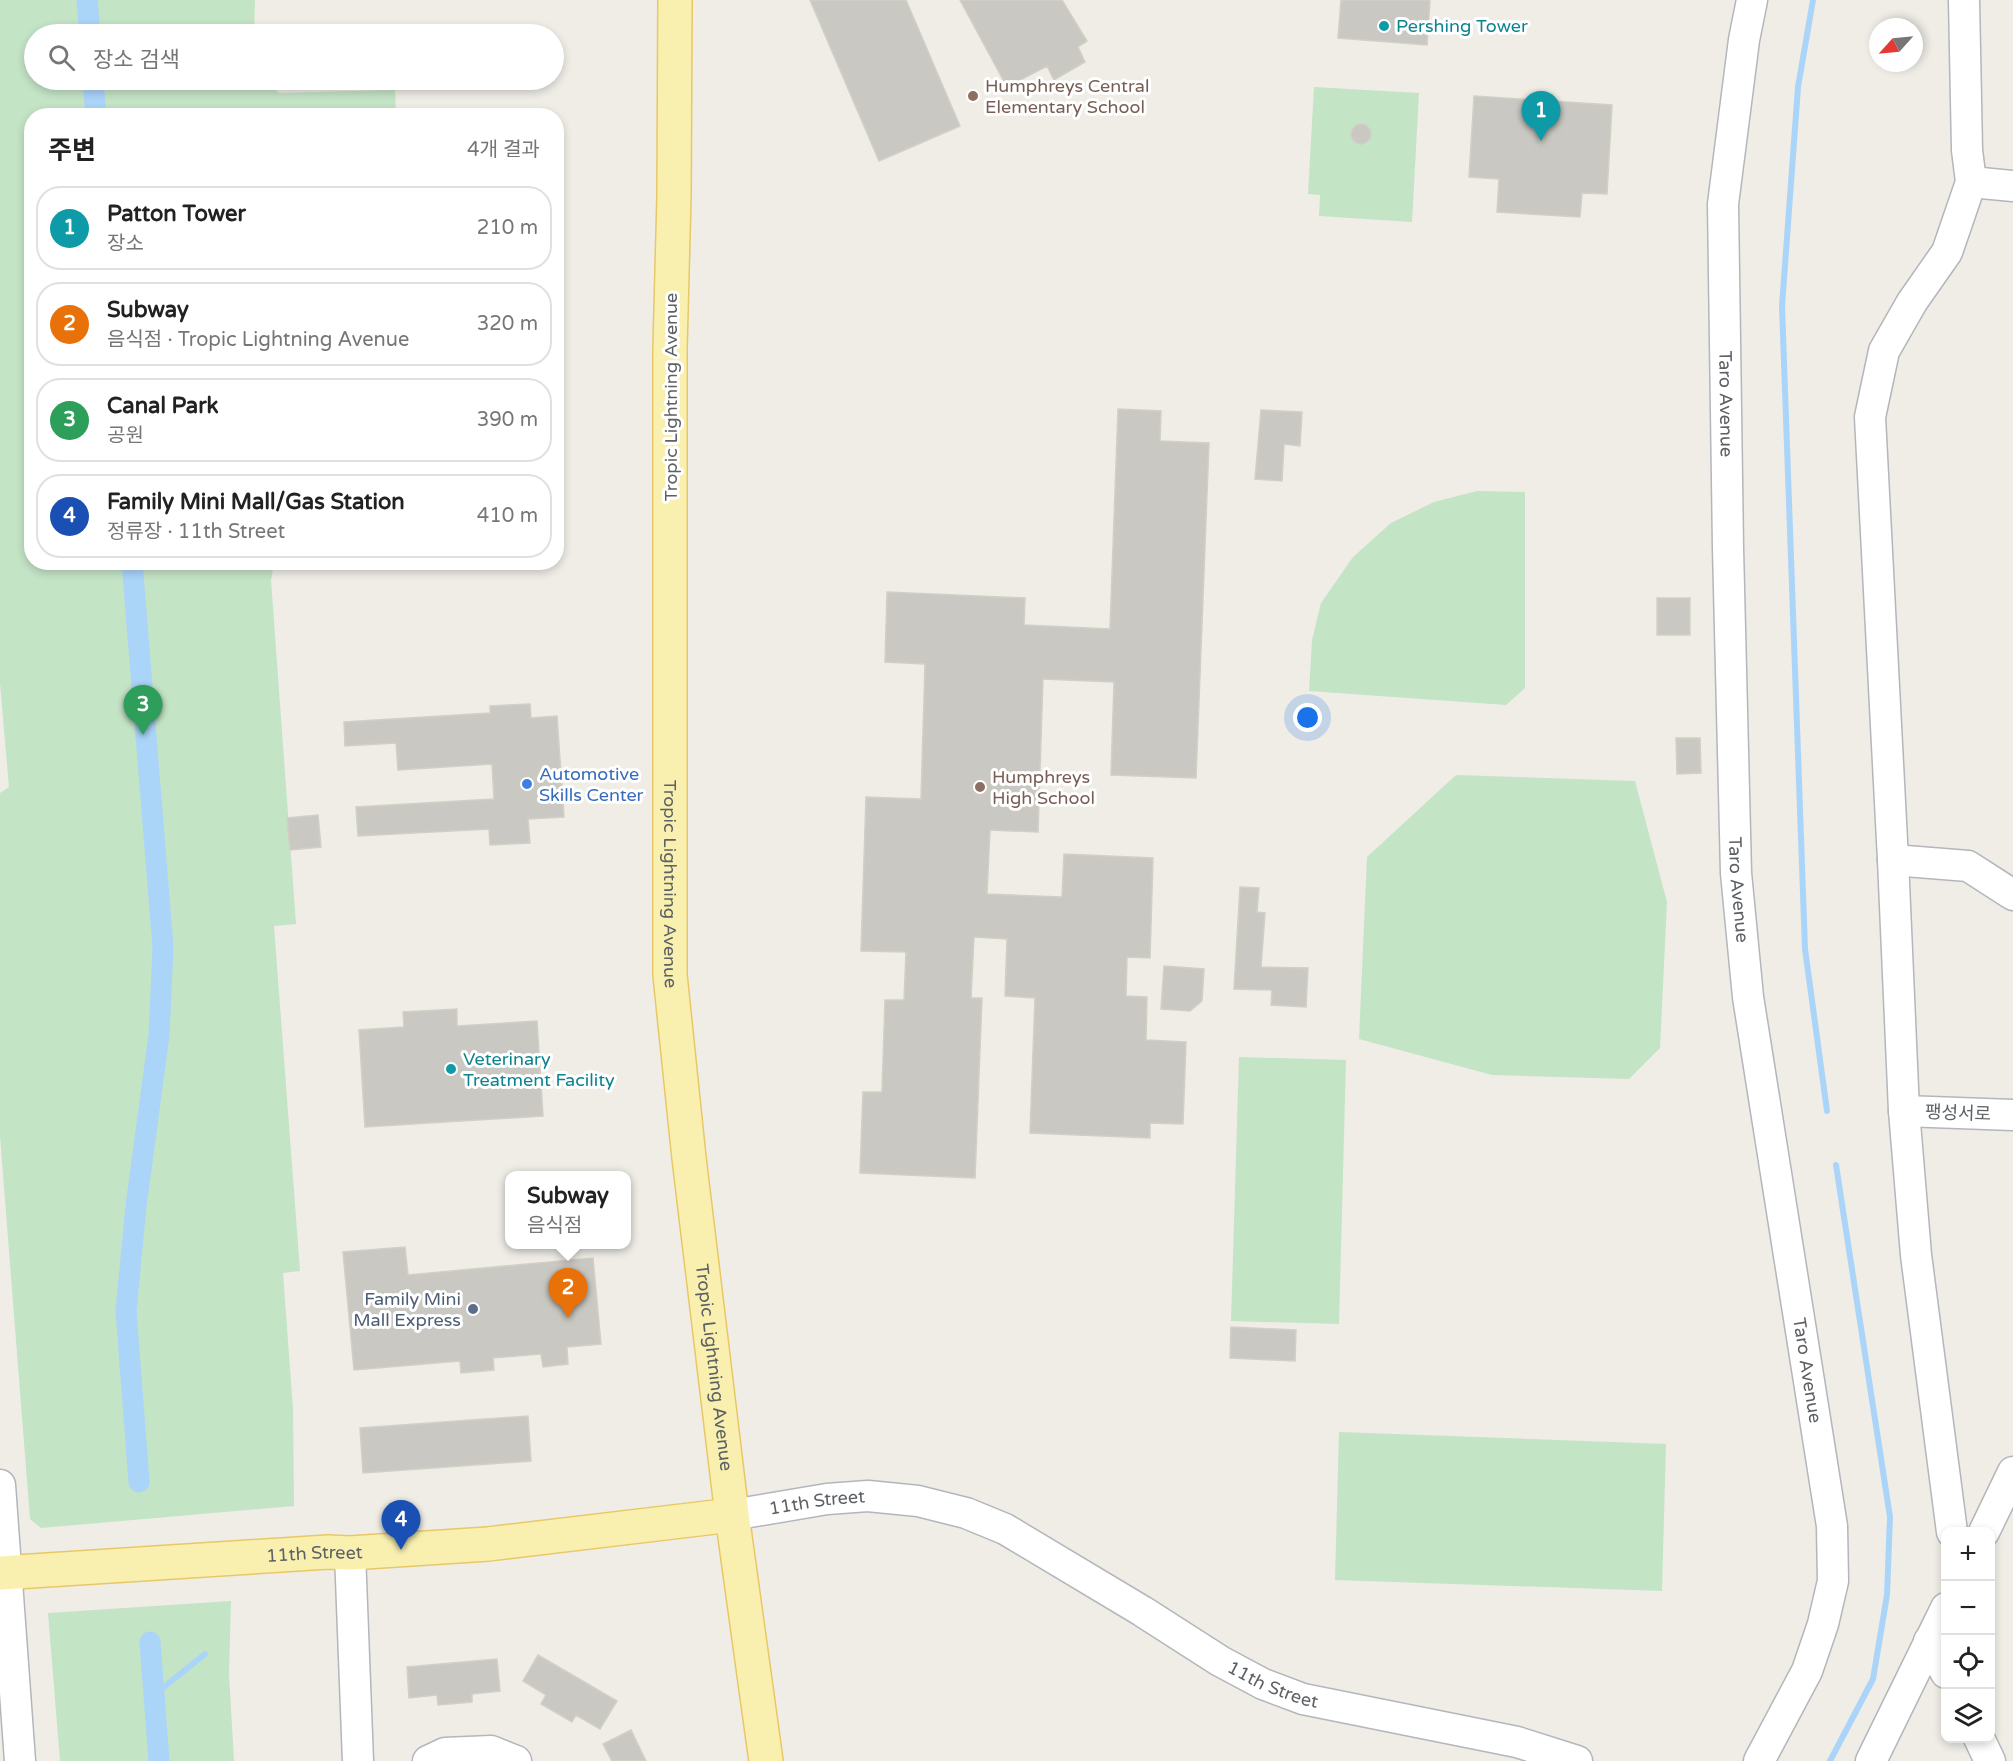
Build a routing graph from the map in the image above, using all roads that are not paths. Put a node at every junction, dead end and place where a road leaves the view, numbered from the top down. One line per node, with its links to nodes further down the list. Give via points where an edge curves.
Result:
1 (675, 0): 13 (main road, Tropic Lightning Avenue, via 670,349 670,975)
2 (1752, 0): 28 (street, Taro Avenue, via 1723,204 1736,873 1748,997 1832,1526 1833,1581 1807,1671)
3 (1964, 0): 4 (street)
4 (1971, 182): 5 (street); 6 (street, via 1947,252 1884,351 1870,417)
5 (2013, 186)
6 (1893, 860): 7 (street, via 1968,866); 8 (street)
7 (2013, 895)
8 (1904, 1111): 9 (street, 팽성서로); 12 (street, via 1916,1256)
9 (2013, 1115)
10 (2013, 1473): 14 (street)
11 (0, 1485): 17 (street)
12 (1946, 1486): 14 (street); 15 (street)
13 (732, 1515): 16 (main road, 11th Street, via 488,1544); 26 (main road, Tropic Lightning Avenue); 27 (street, 11th Street, via 868,1496 918,1501 966,1513 1005,1529 1263,1684 1303,1699 1517,1742)
14 (1989, 1520)
15 (1951, 1527)
16 (350, 1553): 17 (main road, 11th Street); 23 (street)
17 (3, 1573): 22 (street)
18 (1941, 1618): 19 (street)
19 (1929, 1641): 20 (street); 29 (street)
20 (1941, 1664)
21 (1981, 1743): 30 (street)
22 (20, 1761)
23 (358, 1761)
24 (428, 1761): 25 (street, via 445,1753 491,1751)
25 (516, 1761)
26 (766, 1761)
27 (1577, 1761)
28 (1760, 1761)
29 (1871, 1761)
30 (1990, 1761)

